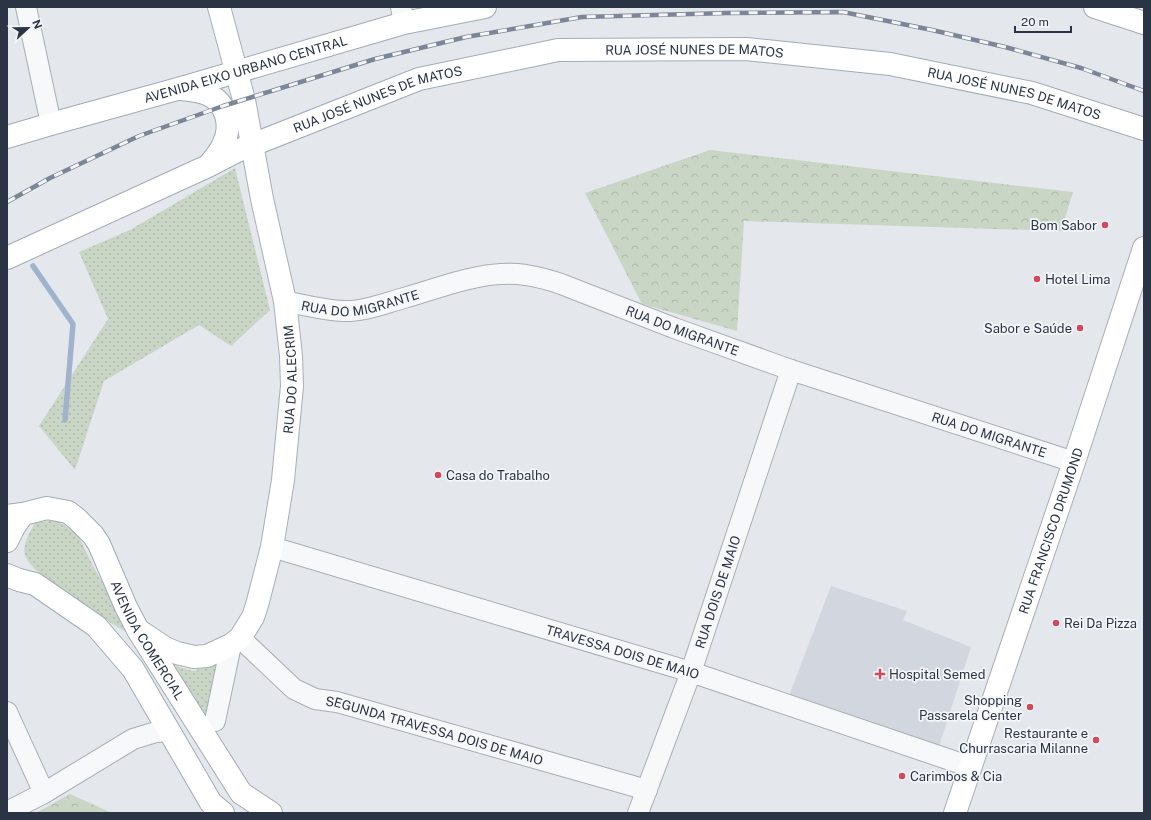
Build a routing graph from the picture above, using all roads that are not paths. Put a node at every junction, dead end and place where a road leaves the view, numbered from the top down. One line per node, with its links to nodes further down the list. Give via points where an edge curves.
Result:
1 (26, 7): 9 (street)
2 (219, 7): 7 (main road, RUA DO ALECRIM)
3 (485, 7): 5 (main road, AVENIDA EIXO URBANO CENTRAL)
4 (1095, 7): 6 (main road)
5 (403, 15): 7 (main road, AVENIDA EIXO URBANO CENTRAL)
6 (1144, 23)
7 (235, 72): 8 (main road, AVENIDA EIXO URBANO CENTRAL); 12 (main road, RUA DO ALECRIM, via 244,100)
8 (181, 88): 9 (main road, AVENIDA EIXO URBANO CENTRAL); 13 (main road, via 204,92 213,97 223,106 229,123 223,145)
9 (51, 124): 11 (main road, AVENIDA EIXO URBANO CENTRAL)
10 (1144, 128): 12 (main road, RUA JOSÉ NUNES DE MATOS, via 1032,93 890,64 746,49 558,50 419,79)
11 (7, 137)
12 (252, 144): 13 (main road); 16 (main road, RUA DO ALECRIM)
13 (208, 166): 15 (main road)
14 (1144, 248): 18 (main road, RUA FRANCISCO DRUMOND)
15 (7, 258)
16 (285, 301): 17 (street, RUA DO MIGRANTE, via 349,311 368,309 475,277 525,275 561,284); 21 (main road, RUA DO ALECRIM, via 292,386 283,480)
17 (791, 370): 18 (street, RUA DO MIGRANTE); 26 (street, RUA DOIS DE MAIO)
18 (1074, 462): 30 (main road, RUA FRANCISCO DRUMOND)
19 (15, 515): 20 (main road, via 14,527); 24 (main road, AVENIDA COMERCIAL, via 47,508 54,509 68,512 85,527 99,544)
20 (7, 541)
21 (272, 547): 25 (main road, RUA DO ALECRIM, via 254,617); 26 (street, TRAVESSA DOIS DE MAIO)
22 (7, 559): 23 (main road)
23 (13, 578): 29 (main road, AVENIDA COMERCIAL, via 34,584 96,626 133,669)
24 (138, 630): 25 (main road, via 165,648 194,657 207,656); 35 (main road, AVENIDA COMERCIAL, via 241,793)
25 (236, 641): 28 (street); 31 (street, SEGUNDA TRAVESSA DOIS DE MAIO, via 294,689 315,699 337,702)
26 (691, 672): 30 (street, TRAVESSA DOIS DE MAIO); 31 (street, RUA DOIS DE MAIO)
27 (7, 712): 32 (street)
28 (215, 721)
29 (169, 731): 32 (street, via 133,739); 34 (main road, AVENIDA COMERCIAL, via 212,803)
30 (971, 768): 37 (main road, RUA FRANCISCO DRUMOND)
31 (647, 790): 36 (street, RUA DOIS DE MAIO)
32 (44, 793): 33 (street)
33 (7, 812)
34 (223, 813)
35 (271, 813)
36 (638, 813)
37 (955, 813)

